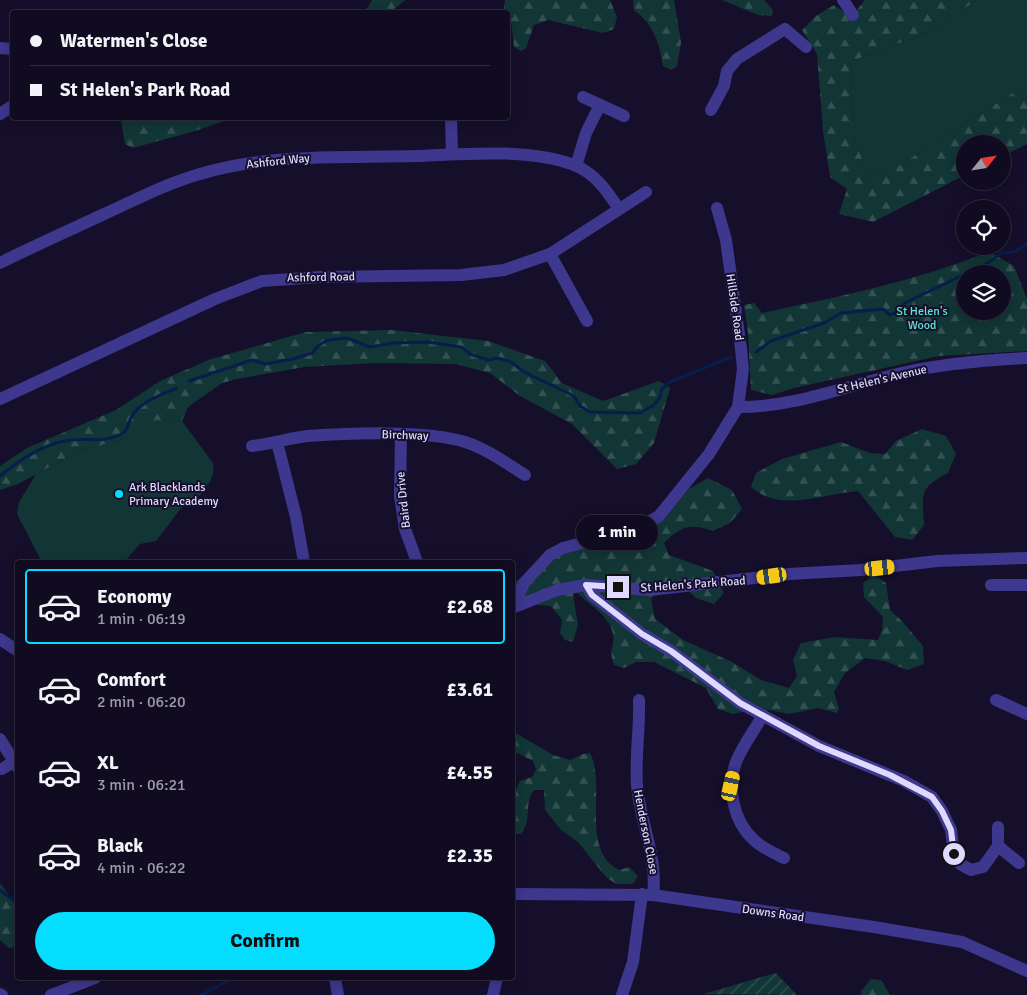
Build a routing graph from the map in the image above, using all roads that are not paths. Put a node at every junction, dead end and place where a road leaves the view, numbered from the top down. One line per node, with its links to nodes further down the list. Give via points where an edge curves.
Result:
1 (843, 0): 2 (street)
2 (853, 15)
3 (806, 47): 6 (street, via 785,29 776,33 737,59 727,70 724,86)
4 (583, 97): 5 (street)
5 (600, 105): 7 (street); 10 (street, via 586,133)
6 (711, 110)
7 (624, 116)
8 (451, 120): 9 (street)
9 (452, 154): 10 (street, Ashford Way, via 550,157); 15 (street, Ashford Way, via 292,158 201,174 162,186)
10 (576, 166): 13 (street, Ashford Way, via 606,189)
11 (646, 192): 13 (street, Ashford Road)
12 (717, 208): 19 (street, Hillside Road, via 726,240 741,349 743,368)
13 (619, 209): 14 (street, Ashford Road)
14 (550, 254): 16 (street); 18 (street, Ashford Road, via 504,270 471,274 262,281 215,299)
15 (0, 263)
16 (587, 321)
17 (1027, 358): 19 (street, St Helen's Avenue, via 959,362 783,403)
18 (0, 399)
19 (738, 407): 30 (street, via 709,454 659,516 638,528 570,545 550,555 524,583)
20 (401, 435): 21 (street, Birchway, via 306,436); 23 (street, Birchway, via 465,442 494,455); 26 (street, Baird Drive, via 400,496 405,528)
21 (277, 442): 22 (street, Birchway); 25 (street)
22 (252, 446)
23 (525, 475)
24 (1027, 558): 27 (street, St Helen's Park Road, via 937,561 650,590)
25 (304, 560)
26 (416, 560)
27 (586, 585): 31 (street, St Helen's Park Road, via 557,590); 37 (street, via 592,595 642,634 671,651 740,703)
28 (991, 585): 29 (street)
29 (1027, 585)
30 (515, 603)
31 (515, 606)
32 (0, 640): 33 (street)
33 (15, 650)
34 (996, 700): 36 (street)
35 (643, 706): 46 (street, Henderson Close, via 637,785 655,876)
36 (1027, 714)
37 (763, 715): 42 (street, via 819,746 932,797 951,830 954,854 960,864 971,870 983,868); 43 (street, via 736,763 731,786 733,802 754,840)
38 (0, 739): 39 (street)
39 (15, 765): 40 (street)
40 (2, 769)
41 (998, 827): 42 (street)
42 (998, 846): 44 (street)
43 (784, 858)
44 (1019, 863)
45 (515, 894): 46 (street, Downs Road)
46 (647, 895): 47 (street, Downs Road, via 962,942); 55 (street, Henderson Close, via 633,962)
47 (1027, 971)
48 (92, 980): 51 (street)
49 (335, 980): 53 (street)
50 (497, 980): 54 (street)
51 (72, 992): 52 (street)
52 (51, 995)
53 (338, 995)
54 (493, 995)
55 (622, 995)

